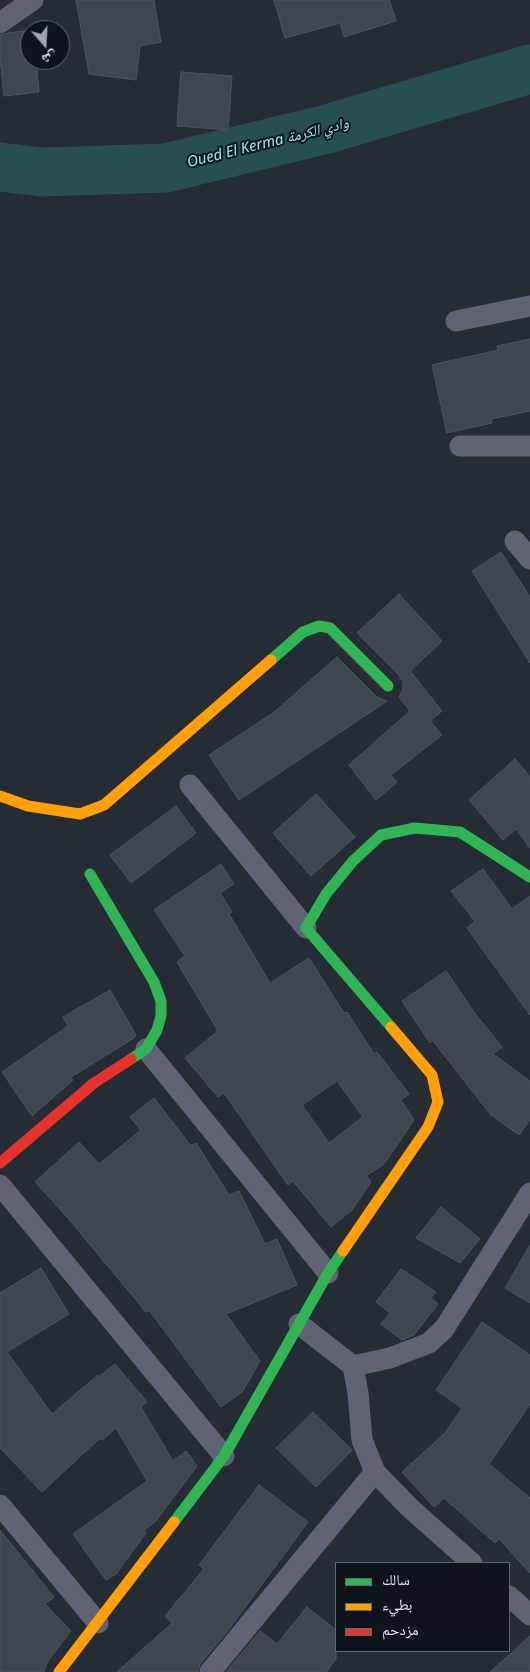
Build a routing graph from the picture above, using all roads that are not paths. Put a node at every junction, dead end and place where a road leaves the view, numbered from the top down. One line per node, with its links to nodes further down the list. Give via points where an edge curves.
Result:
1 (33, 0): 2 (street)
2 (0, 23)
3 (530, 306): 4 (street)
4 (456, 321)
5 (460, 446): 6 (street)
6 (530, 446)
7 (515, 541): 8 (street)
8 (530, 559)
9 (388, 686): 11 (street, via 330,628 318,626 303,632 104,805 80,814 28,806)
10 (190, 785): 14 (street)
11 (0, 796)
12 (90, 874): 15 (street, via 154,982 161,1001 157,1030)
13 (530, 877): 14 (street, via 460,832 415,828 381,835 326,894)
14 (306, 928): 19 (street, via 432,1076 438,1102 428,1127)
15 (146, 1049): 16 (street, via 94,1083); 19 (street)
16 (0, 1162)
17 (0, 1185): 22 (street)
18 (530, 1193): 21 (street, via 444,1329 429,1342 390,1358)
19 (328, 1273): 20 (street)
20 (299, 1324): 21 (street); 22 (street)
21 (353, 1366): 23 (street, via 362,1440)
22 (224, 1456): 28 (street)
23 (375, 1472): 25 (street); 30 (street)
24 (0, 1505): 28 (street)
25 (471, 1562)
26 (510, 1597): 27 (street)
27 (530, 1615)
28 (98, 1623): 29 (street)
29 (59, 1672)
30 (210, 1672)

